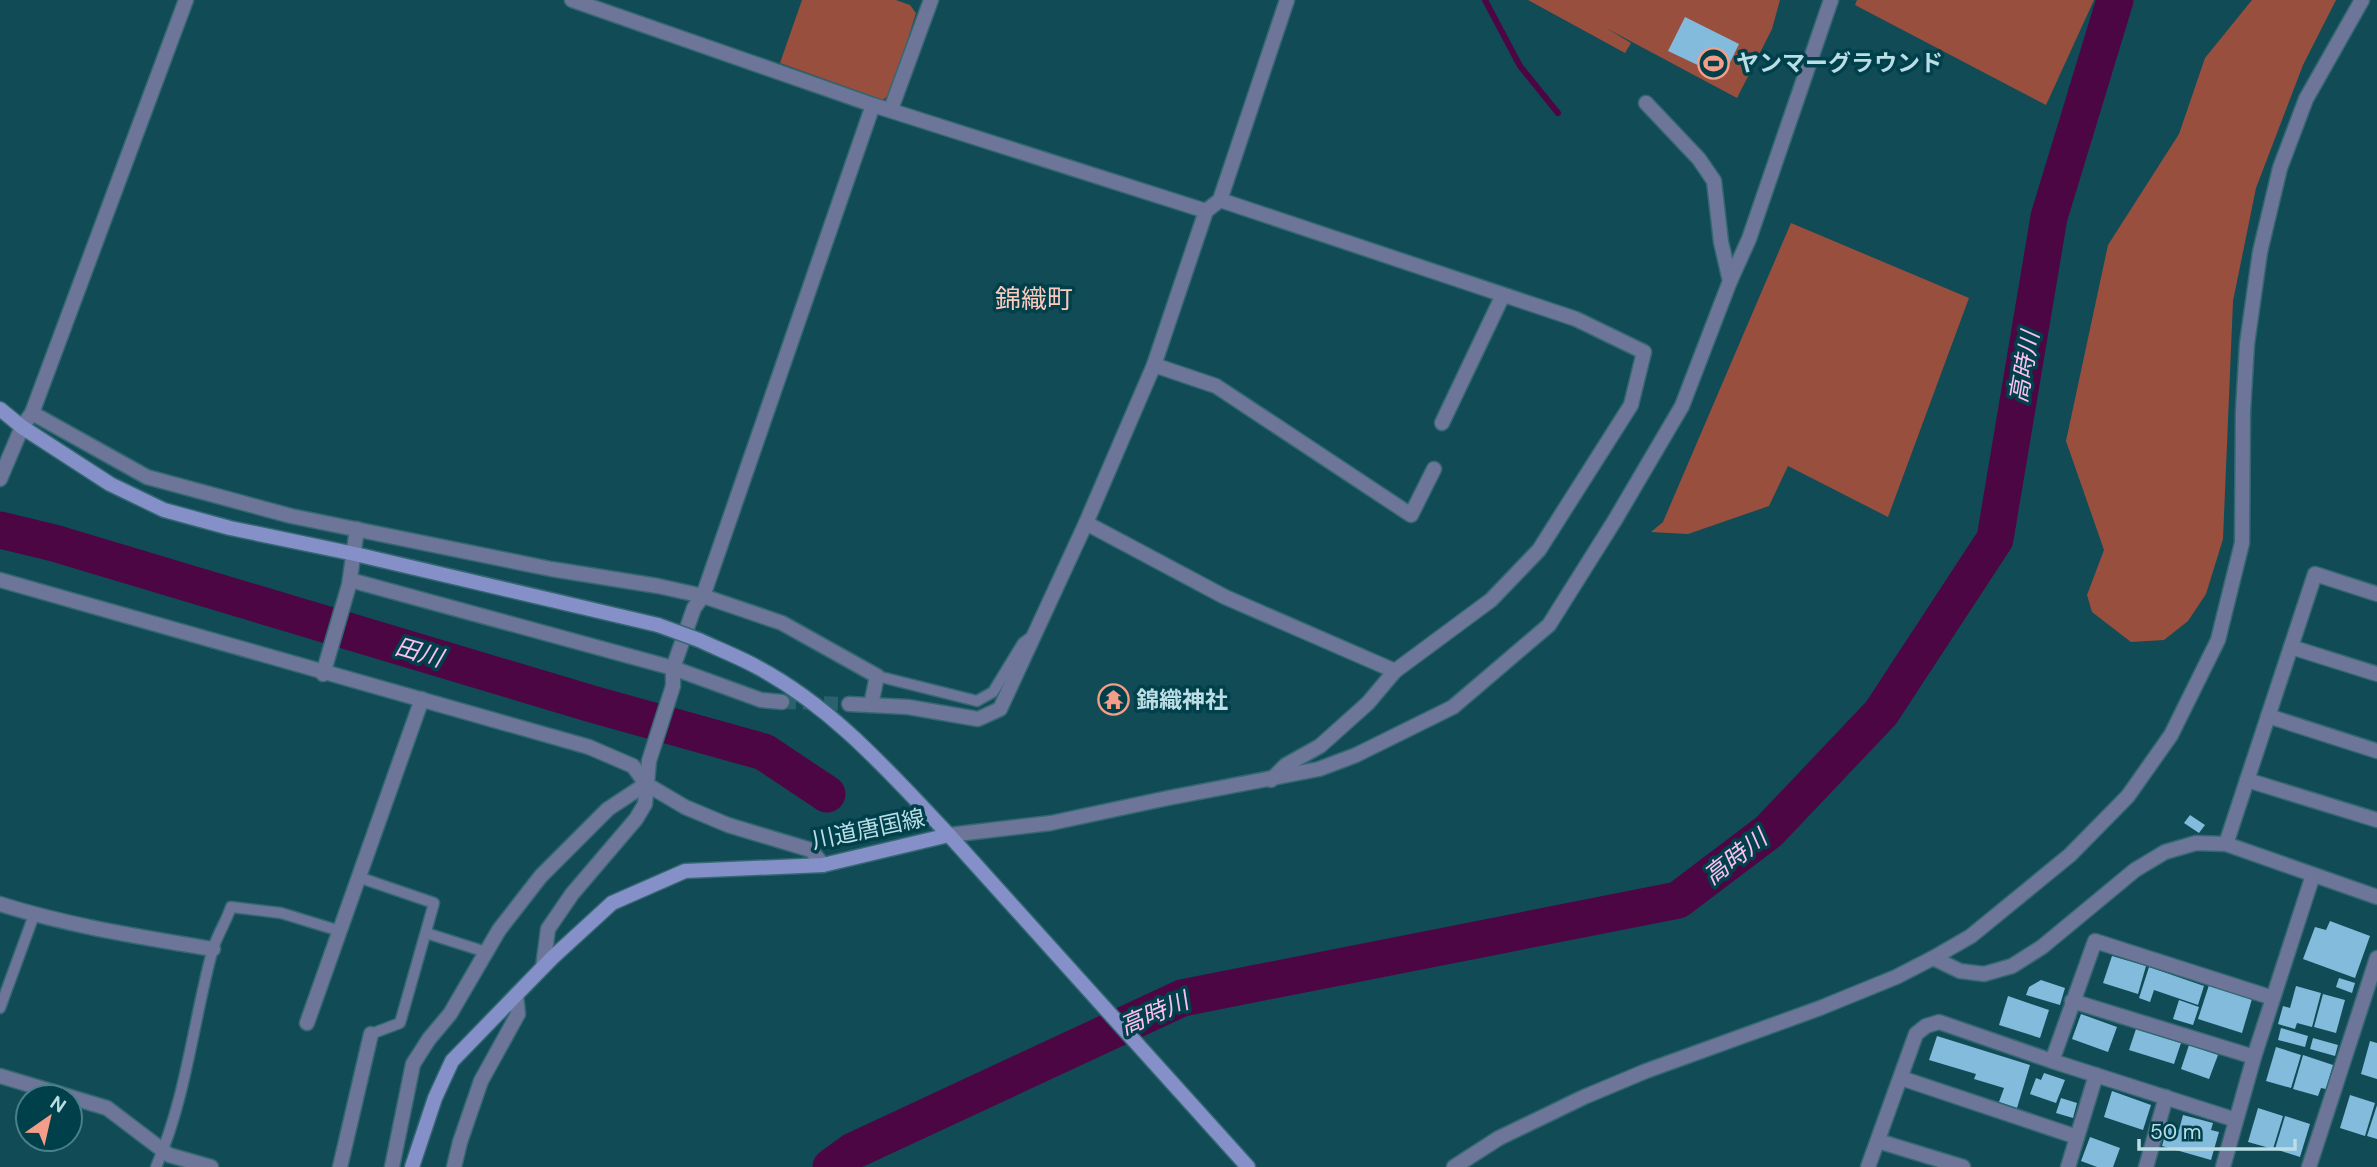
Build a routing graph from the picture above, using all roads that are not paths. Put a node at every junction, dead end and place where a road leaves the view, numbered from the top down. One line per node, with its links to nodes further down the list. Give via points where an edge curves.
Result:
1 (186, 0): 16 (street)
2 (572, 0): 8 (street)
3 (930, 0): 9 (street)
4 (1287, 0): 10 (street)
5 (1831, 0): 12 (street, via 1749,239)
6 (2362, 0): 57 (street, via 2306,99 2280,168 2259,252 2247,344 2242,543 2218,640 2171,735 2128,796 2070,855 1971,936)
7 (1646, 103): 12 (street, via 1714,181)
8 (873, 105): 9 (street); 27 (street)
9 (891, 109): 11 (street)
10 (1220, 200): 11 (street); 13 (street)
11 (1206, 211): 14 (street)
12 (1730, 281): 41 (street, via 1682,406 1549,625 1453,707 1332,765)
13 (1503, 295): 17 (street); 32 (street, via 1576,318 1644,352 1631,405 1539,550 1491,600)
14 (1154, 365): 19 (street, via 1216,386 1411,515); 21 (street)
15 (0, 409): 18 (main road)
16 (32, 413): 18 (street); 22 (street, via 147,477)
17 (1442, 424)
18 (22, 427): 20 (street); 23 (main road, via 110,484 164,510)
19 (1434, 469)
20 (0, 479)
21 (1087, 523): 28 (street); 32 (street, via 1225,597)
22 (357, 529): 23 (street); 27 (street)
23 (355, 554): 25 (street); 45 (main road, bridge, via 658,625 757,667 843,726)
24 (0, 580): 30 (street)
25 (350, 583): 30 (street); 31 (street)
26 (2377, 594): 29 (street, via 2315,574)
27 (703, 596): 31 (street, via 694,608); 34 (street, via 782,623)
28 (1036, 632): 34 (lane, via 1023,643 993,692 977,701); 38 (street, via 1000,709 986,716 978,719)
29 (2291, 647): 33 (street); 39 (street)
30 (325, 668): 35 (street)
31 (673, 668): 36 (street, via 761,700); 43 (street, via 673,686)
32 (1395, 671): 41 (street, via 1368,703 1320,746 1286,765)
33 (2377, 674)
34 (877, 676): 38 (street)
35 (422, 699): 43 (street, via 589,747 633,766); 49 (street)
36 (782, 702)
37 (849, 704): 38 (street)
38 (871, 705)
39 (2269, 716): 40 (street); 42 (street)
40 (2377, 751)
41 (1271, 780): 45 (street, via 1051,823)
42 (2247, 780): 44 (street); 46 (street)
43 (646, 784): 47 (street, via 728,825 811,850); 56 (street, via 608,809 541,876); 59 (street, via 645,804 636,819 548,929)
44 (2377, 820)
45 (949, 835): 47 (main road, 川道唐国線); 82 (main road, 川道唐国線)
46 (2226, 844): 48 (street); 57 (street, via 2196,843 2165,852 2012,966 1983,974 1960,971)
47 (823, 865): 59 (main road, 川道唐国線, via 685,871 612,903)
48 (2313, 875): 50 (street); 61 (street)
49 (358, 877): 53 (street); 54 (lane, via 434,903)
50 (2377, 897)
51 (0, 904): 52 (street)
52 (34, 915): 55 (street); 63 (lane)
53 (340, 931): 55 (lane, via 281,914 230,907); 64 (street)
54 (426, 933): 56 (lane); 65 (lane, via 400,1023)
55 (213, 948): 75 (lane, via 192,1048)
56 (486, 953): 79 (street, via 414,1064)
57 (1934, 958): 83 (street, via 1820,1008 1584,1097 1499,1138)
58 (2376, 965): 89 (street)
59 (543, 967): 60 (main road, 川道唐国線)
60 (516, 995): 80 (main road, 川道唐国線, via 452,1061); 81 (street, via 518,1014 481,1081)
61 (2273, 998): 62 (street, via 2095,941); 66 (street)
62 (2072, 1000): 66 (street); 67 (street)
63 (0, 1007)
64 (307, 1023)
65 (372, 1034): 78 (street)
66 (2254, 1056): 72 (street)
67 (2052, 1061): 68 (street); 70 (street, via 1939,1022 1916,1034)
68 (2096, 1075): 71 (street); 73 (street)
69 (0, 1076): 75 (street, via 107,1108)
70 (1901, 1079): 73 (street); 74 (street)
71 (2166, 1097): 72 (street); 87 (street)
72 (2236, 1120): 88 (street)
73 (2077, 1137): 86 (street)
74 (1878, 1141): 84 (street); 85 (street)
75 (163, 1150): 76 (lane); 77 (street)
76 (156, 1167)
77 (211, 1167)
78 (340, 1167)
79 (392, 1167)
80 (412, 1167)
81 (454, 1167)
82 (1248, 1167)
83 (1454, 1167)
84 (1868, 1167)
85 (1964, 1167)
86 (2068, 1167)
87 (2146, 1167)
88 (2223, 1167)
89 (2309, 1167)

